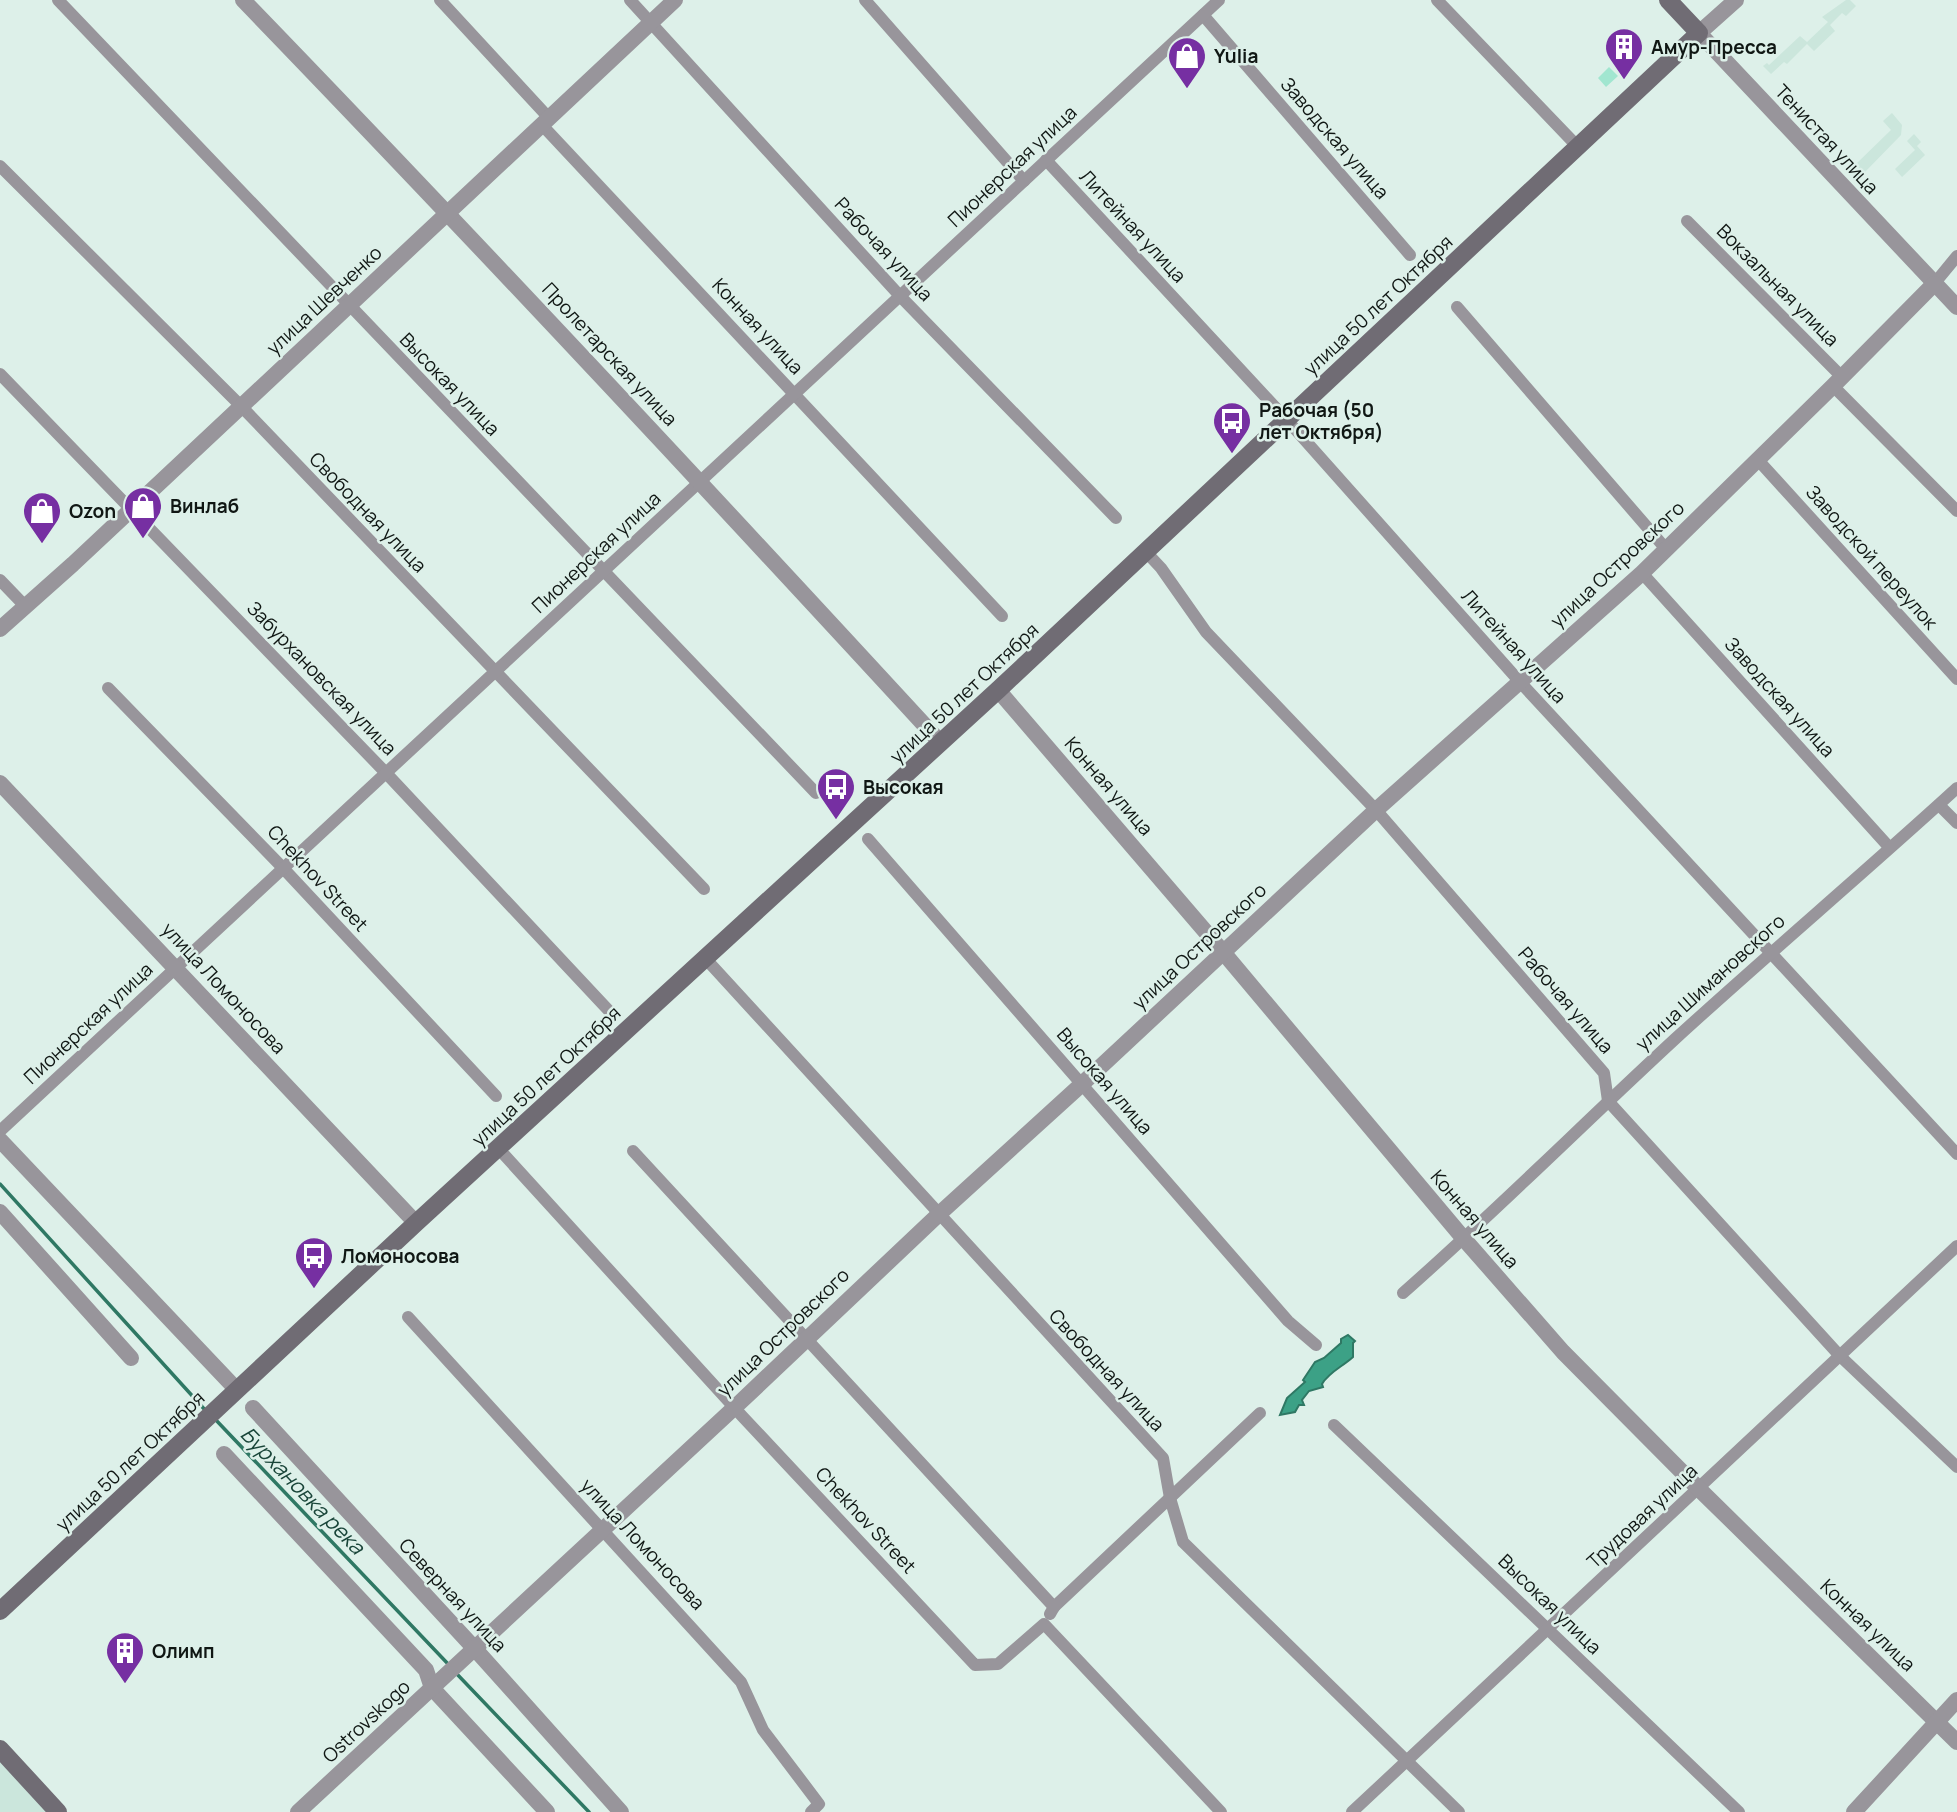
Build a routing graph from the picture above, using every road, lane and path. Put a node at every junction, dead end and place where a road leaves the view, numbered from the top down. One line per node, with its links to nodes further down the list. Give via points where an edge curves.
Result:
1 (58, 0): 25 (street, Высокая улица)
2 (243, 0): 19 (street, Пролетарская улица)
3 (440, 0): 14 (street, Конная улица)
4 (629, 0): 12 (street, Рабочая улица)
5 (675, 0): 12 (street, улица Шевченко)
6 (865, 0): 18 (street)
7 (1219, 0): 11 (street, Пионерская улица)
8 (1437, 0): 15 (street)
9 (1668, 0): 13 (main road, Тенистая улица)
10 (1736, 0): 13 (street, улица 50 лет Октября)
11 (1203, 15): 16 (street, Пионерская улица); 21 (street, Заводская улица)
12 (650, 22): 14 (street, улица Шевченко); 24 (street, Рабочая улица)
13 (1699, 33): 15 (main road, улица 50 лет Октября); 23 (street, Тенистая улица)
14 (545, 122): 19 (street, улица Шевченко); 30 (street, Конная улица)
15 (1577, 147): 32 (main road, улица 50 лет Октября)
16 (1046, 160): 18 (street, Пионерская улица); 32 (street, Литейная улица)
17 (0, 166): 31 (street, Свободная улица)
18 (1024, 181): 24 (street, Пионерская улица)
19 (448, 212): 25 (street, улица Шевченко); 34 (street, Пролетарская улица)
20 (1687, 221): 29 (street, Вокзальная улица)
21 (1410, 255)
22 (1957, 256): 23 (street, улица Островского)
23 (1934, 284): 27 (street, Тенистая улица); 29 (street, улица Островского)
24 (900, 296): 30 (street, Пионерская улица); 37 (street, Рабочая улица)
25 (349, 306): 31 (street, улица Шевченко); 40 (street, Высокая улица)
26 (1457, 307): 38 (street)
27 (1957, 307)
28 (0, 374): 35 (street, Забурхановская улица)
29 (1838, 382): 33 (street, улица Островского); 36 (street, Вокзальная улица)
30 (793, 395): 34 (street, Пионерская улица); 44 (street, Конная улица)
31 (240, 405): 35 (street, улица Шевченко); 46 (street, Свободная улица)
32 (1287, 420): 39 (main road, улица 50 лет Октября); 48 (street, Литейная улица)
33 (1758, 460): 38 (street, улица Островского); 47 (street, Заводской переулок)
34 (701, 481): 40 (street, Пионерская улица); 51 (street, Пролетарская улица)
35 (131, 509): 43 (street, улица Шевченко); 52 (street, Забурхановская улица)
36 (1957, 511)
37 (1116, 518)
38 (1666, 549): 41 (street, улица Островского)
39 (1146, 552): 50 (main road, улица 50 лет Октября); 57 (street, Рабочая улица, via 1206,632)
40 (603, 572): 46 (street, Пионерская улица); 55 (street, Высокая улица)
41 (1642, 572): 48 (street, улица Островского); 60 (street, Заводская улица)
42 (0, 580): 43 (street)
43 (25, 606): 45 (street, улица Шевченко)
44 (1002, 617)
45 (0, 629)
46 (495, 672): 52 (street, Пионерская улица); 62 (street, Свободная улица)
47 (1957, 679)
48 (1520, 682): 57 (street, улица Островского); 64 (street, Литейная улица)
49 (108, 688): 61 (street, Chekhov Street)
50 (998, 690): 51 (main road, улица 50 лет Октября); 63 (street, Конная улица)
51 (941, 743): 65 (main road, улица 50 лет Октября)
52 (386, 773): 61 (street, Пионерская улица); 67 (street, Забурхановская улица)
53 (0, 783): 66 (street, улица Ломоносова)
54 (1957, 788): 56 (street, улица Шимановского)
55 (816, 793)
56 (1939, 805): 58 (street); 60 (street, улица Шимановского)
57 (1376, 810): 63 (street, улица Островского); 70 (street, Рабочая улица, via 1604,1073)
58 (1957, 823)
59 (868, 839): 68 (street, Высокая улица)
60 (1889, 847): 64 (street, улица Шимановского)
61 (283, 868): 66 (street, Пионерская улица); 69 (street, Chekhov Street)
62 (704, 889)
63 (1223, 952): 68 (street, улица Островского); 79 (street, Конная улица)
64 (1770, 952): 70 (street, улица Шимановского); 75 (street, Литейная улица)
65 (705, 958): 73 (main road, улица 50 лет Октября); 77 (street, Свободная улица)
66 (176, 968): 71 (street, Пионерская улица); 78 (street, улица Ломоносова)
67 (612, 1014)
68 (1082, 1084): 77 (street, улица Островского); 84 (street, Высокая улица, via 1287,1321)
69 (496, 1096)
70 (1608, 1101): 79 (street, улица Шимановского); 85 (street, Рабочая улица)
71 (0, 1132)
72 (0, 1140): 87 (street)
73 (498, 1148): 78 (main road, улица 50 лет Октября); 89 (street, Chekhov Street)
74 (633, 1151): 83 (street)
75 (1957, 1154)
76 (0, 1212): 86 (street)
77 (938, 1215): 83 (street, улица Островского); 95 (street, Свободная улица, via 1163,1458)
78 (416, 1223): 87 (main road, улица 50 лет Октября)
79 (1464, 1239): 81 (street, улица Шимановского); 94 (street, Конная улица, via 1563,1352)
80 (1957, 1245): 85 (street, Трудовая улица)
81 (1403, 1293)
82 (408, 1317): 96 (street, улица Ломоносова)
83 (806, 1339): 89 (street, улица Островского); 97 (street)
84 (1316, 1345)
85 (1840, 1356): 93 (street, Рабочая улица); 94 (street, Трудовая улица)
86 (131, 1359)
87 (237, 1390): 98 (main road, улица 50 лет Октября)
88 (253, 1408): 101 (street, Северная улица)
89 (734, 1408): 96 (street, улица Островского); 99 (street, Chekhov Street, via 975,1665 998,1664)
90 (1260, 1413): 95 (street, Chekhov Street)
91 (1334, 1425): 100 (street, Высокая улица)
92 (224, 1454): 103 (street)
93 (1957, 1467)
94 (1699, 1489): 100 (street, Трудовая улица); 105 (street, Конная улица)
95 (1170, 1498): 97 (street, Chekhov Street); 108 (street, Свободная улица, via 1183,1542)
96 (602, 1530): 101 (street, улица Островского); 113 (street, улица Ломоносова, via 741,1682 763,1730 819,1804)
97 (1054, 1607): 99 (street, Chekhov Street)
98 (0, 1611)
99 (1044, 1624): 114 (street)
100 (1549, 1629): 108 (street, Трудовая улица); 117 (street, Высокая улица)
101 (475, 1649): 102 (street, улица Островского); 112 (street, Северная улица)
102 (462, 1660): 103 (street, Ostrovskogo)
103 (435, 1685): 110 (street, Ostrovskogo); 111 (street)
104 (1957, 1700): 105 (street)
105 (1937, 1722): 106 (street, Конная улица); 118 (street)
106 (1957, 1742)
107 (0, 1749): 109 (main road)
108 (1407, 1762): 115 (street, Трудовая улица); 116 (street, Свободная улица)
109 (58, 1812)
110 (298, 1812)
111 (547, 1812)
112 (621, 1812)
113 (811, 1812)
114 (1221, 1812)
115 (1352, 1812)
116 (1459, 1812)
117 (1739, 1812)
118 (1854, 1812)

